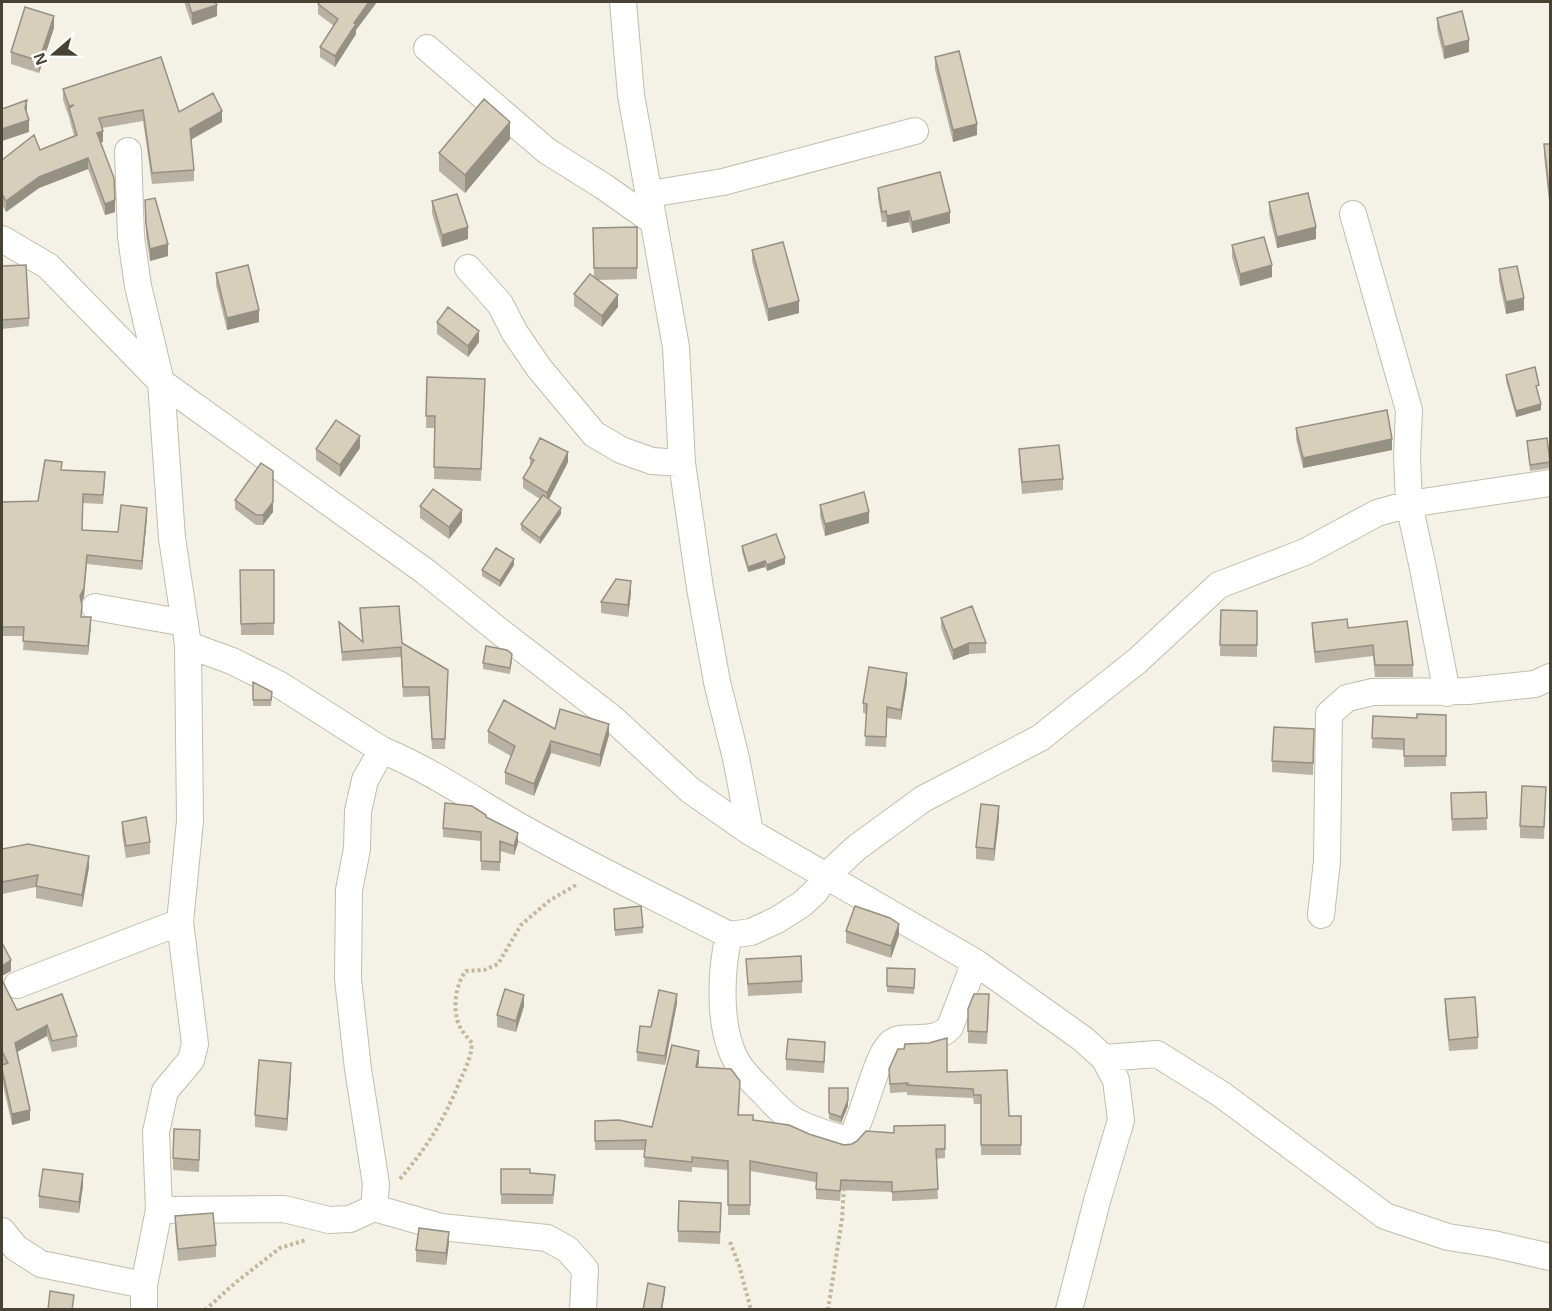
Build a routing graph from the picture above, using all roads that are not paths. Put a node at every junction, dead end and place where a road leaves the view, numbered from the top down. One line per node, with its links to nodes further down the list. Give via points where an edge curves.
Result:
1 (623, 2): 5 (street, via 631,95)
2 (427, 48): 7 (street, via 547,151)
3 (915, 131): 5 (street, via 723,182)
4 (129, 151): 10 (street, via 131,237 138,286)
5 (650, 194): 7 (street)
6 (1353, 214): 13 (street, via 1409,410)
7 (654, 222): 11 (street, via 676,347)
8 (2, 238): 10 (street, via 48,266)
9 (468, 268): 11 (street, via 500,304 540,368 594,434 621,450 652,461)
10 (161, 382): 15 (street, via 172,538); 19 (street, via 426,572 612,717 690,790)
11 (682, 463): 19 (street, via 715,672)
12 (1551, 483): 13 (street)
13 (1409, 504): 17 (street); 20 (street, via 1377,513 1305,552 1219,585 1137,661 1040,738 923,799 856,848)
14 (95, 607): 15 (street)
15 (187, 634): 18 (street, via 280,685); 22 (street, via 190,820)
16 (1551, 677): 17 (street, via 1536,684)
17 (1446, 693): 21 (street, via 1373,692 1347,698 1329,714 1327,861)
18 (382, 750): 23 (street, via 475,798 525,830); 28 (street, via 365,780 358,811 357,849 349,890 348,979 358,1069)
19 (750, 832): 20 (street)
20 (826, 876): 23 (street, via 802,904 777,920 752,932); 24 (street)
21 (1321, 915)
22 (180, 922): 25 (street); 27 (street, via 195,1044 191,1060 165,1091 156,1132)
23 (729, 935): 24 (street, via 723,958 725,1025 731,1050 745,1073 793,1120 847,1140 853,1135 887,1046 898,1039 920,1039 946,1032)
24 (975, 962): 26 (street)
25 (17, 986)
26 (1104, 1058): 30 (street, via 1157,1054 1221,1094 1385,1216 1448,1237); 33 (street, via 1116,1080 1121,1120)
27 (159, 1210): 28 (street, via 284,1209 329,1220); 31 (street)
28 (382, 1210): 32 (street, via 441,1227 546,1238 567,1249 585,1269)
29 (2, 1231): 31 (street, via 15,1248 40,1264)
30 (1551, 1257)
31 (144, 1297)
32 (584, 1310)
33 (1069, 1310)

